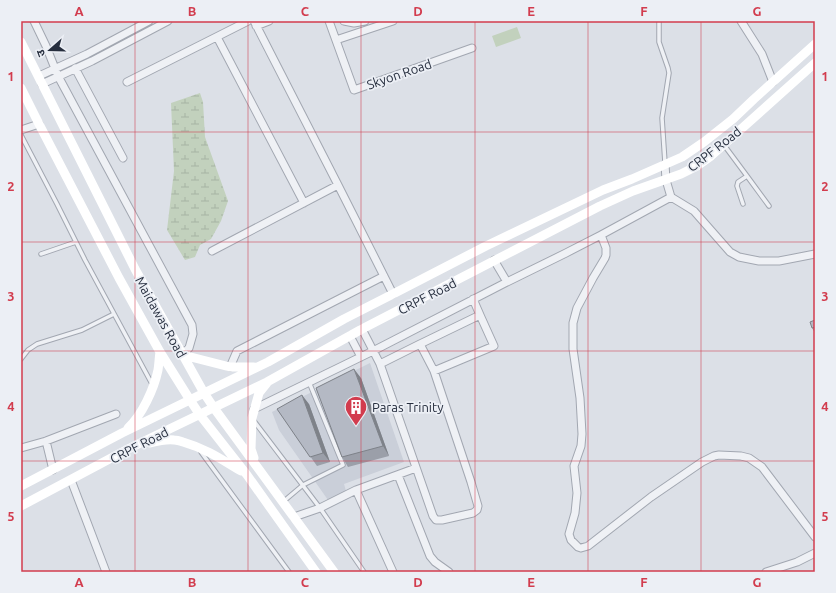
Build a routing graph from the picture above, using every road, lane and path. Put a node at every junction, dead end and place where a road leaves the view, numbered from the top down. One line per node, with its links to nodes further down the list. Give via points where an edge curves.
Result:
1 (34, 21): 22 (street)
2 (149, 21): 18 (street)
3 (168, 21): 19 (street)
4 (248, 21): 13 (street)
5 (269, 21): 12 (street)
6 (329, 21): 14 (street, Skyon Road)
7 (344, 21): 8 (street)
8 (365, 21)
9 (393, 21): 14 (street)
10 (659, 21): 33 (lane, via 660,46 669,73 662,118)
11 (741, 21): 26 (street, via 762,54)
12 (255, 23): 36 (street)
13 (217, 37): 25 (street); 38 (street)
14 (336, 40): 17 (street, Skyon Road, via 354,90)
15 (21, 42): 24 (street, Maidawas Road)
16 (815, 44): 26 (street)
17 (472, 48)
18 (87, 54): 19 (street); 22 (street)
19 (92, 61): 21 (street)
20 (815, 63): 31 (street, CRPF Road)
21 (75, 68): 23 (street); 32 (street)
22 (56, 69): 23 (street); 24 (street)
23 (58, 76): 24 (street); 59 (street, via 192,325 193,334 189,348)
24 (40, 80): 59 (street, Maidawas Road, via 135,269)
25 (127, 82)
26 (773, 82): 33 (street, via 704,142 682,157)
27 (21, 88): 28 (street, Maidawas Road)
28 (39, 124): 29 (street); 58 (street, Maidawas Road)
29 (21, 130)
30 (21, 135): 42 (lane)
31 (724, 144): 34 (lane); 35 (street, CRPF Road, via 697,166)
32 (124, 158)
33 (665, 164): 35 (street); 49 (street, via 570,205)
34 (747, 176): 39 (lane, via 738,182 737,186); 40 (lane)
35 (666, 180): 37 (street); 46 (street, CRPF Road, via 600,206)
36 (338, 185): 38 (street); 47 (street)
37 (671, 197): 41 (street); 45 (street, via 694,211 730,252 739,257 778,261)
38 (304, 203): 43 (street)
39 (743, 204)
40 (769, 206)
41 (601, 235): 48 (street); 93 (street, via 606,255 577,308 573,323 582,446 574,466 577,493 569,534 571,540 578,547 588,546 650,498 702,462 719,455 749,458 762,467)
42 (76, 242): 44 (lane); 52 (lane)
43 (212, 252)
44 (41, 254)
45 (815, 254)
46 (494, 260): 48 (street); 51 (street, CRPF Road)
47 (384, 276): 49 (street); 63 (street, via 237,351)
48 (507, 282): 50 (street)
49 (394, 293): 51 (street); 64 (street)
50 (473, 299): 53 (street); 57 (street)
51 (402, 308): 54 (street, CRPF Road)
52 (114, 314): 61 (lane, via 82,330 37,344); 68 (lane)
53 (480, 315): 56 (street); 65 (street, via 494,346)
54 (362, 329): 55 (street, CRPF Road); 57 (street)
55 (350, 336): 60 (street); 66 (street, CRPF Road)
56 (420, 344): 62 (street); 65 (street)
57 (373, 351): 60 (street); 62 (street)
58 (160, 352): 68 (street); 70 (street, Maidawas Road)
59 (182, 354): 63 (street); 69 (street, Maidawas Road)
60 (361, 357): 67 (street)
61 (21, 359)
62 (380, 364): 80 (street)
63 (230, 367): 64 (street)
64 (257, 367): 69 (street)
65 (434, 371): 80 (street, via 471,482 477,510 436,520)
66 (267, 382): 71 (street, CRPF Road); 72 (street, via 259,393)
67 (309, 382): 72 (street); 86 (lane, via 343,465)
68 (153, 387): 75 (street, via 141,412)
69 (204, 393): 70 (street); 71 (street, Maidawas Road)
70 (190, 400): 74 (street, Maidawas Road); 75 (street)
71 (214, 408): 74 (street, CRPF Road); 81 (street, Maidawas Road)
72 (253, 413): 81 (street, via 251,449); 86 (lane)
73 (116, 414): 76 (street)
74 (200, 415): 79 (street, CRPF Road); 83 (street, Maidawas Road)
75 (122, 433): 82 (street)
76 (46, 441): 78 (street); 82 (street)
77 (197, 447): 79 (street, via 174,440); 83 (street, via 207,450); 96 (lane)
78 (21, 448)
79 (130, 448): 85 (street, CRPF Road)
80 (416, 468): 84 (street)
81 (259, 469): 89 (street, Maidawas Road)
82 (53, 470): 87 (street)
83 (247, 475): 97 (street, Maidawas Road)
84 (398, 475): 88 (street); 101 (street, via 430,556)
85 (71, 480): 90 (street, CRPF Road); 95 (street)
86 (303, 485): 89 (lane); 91 (lane)
87 (21, 486)
88 (356, 490): 91 (street); 100 (street)
89 (283, 501): 92 (street, Maidawas Road)
90 (21, 506)
91 (320, 508): 92 (street); 99 (lane)
92 (294, 517): 98 (street, Maidawas Road)
93 (815, 537)
94 (815, 553): 102 (street)
95 (106, 572)
96 (289, 572)
97 (316, 572)
98 (334, 572)
99 (364, 572)
100 (393, 572)
101 (449, 572)
102 (766, 572)

